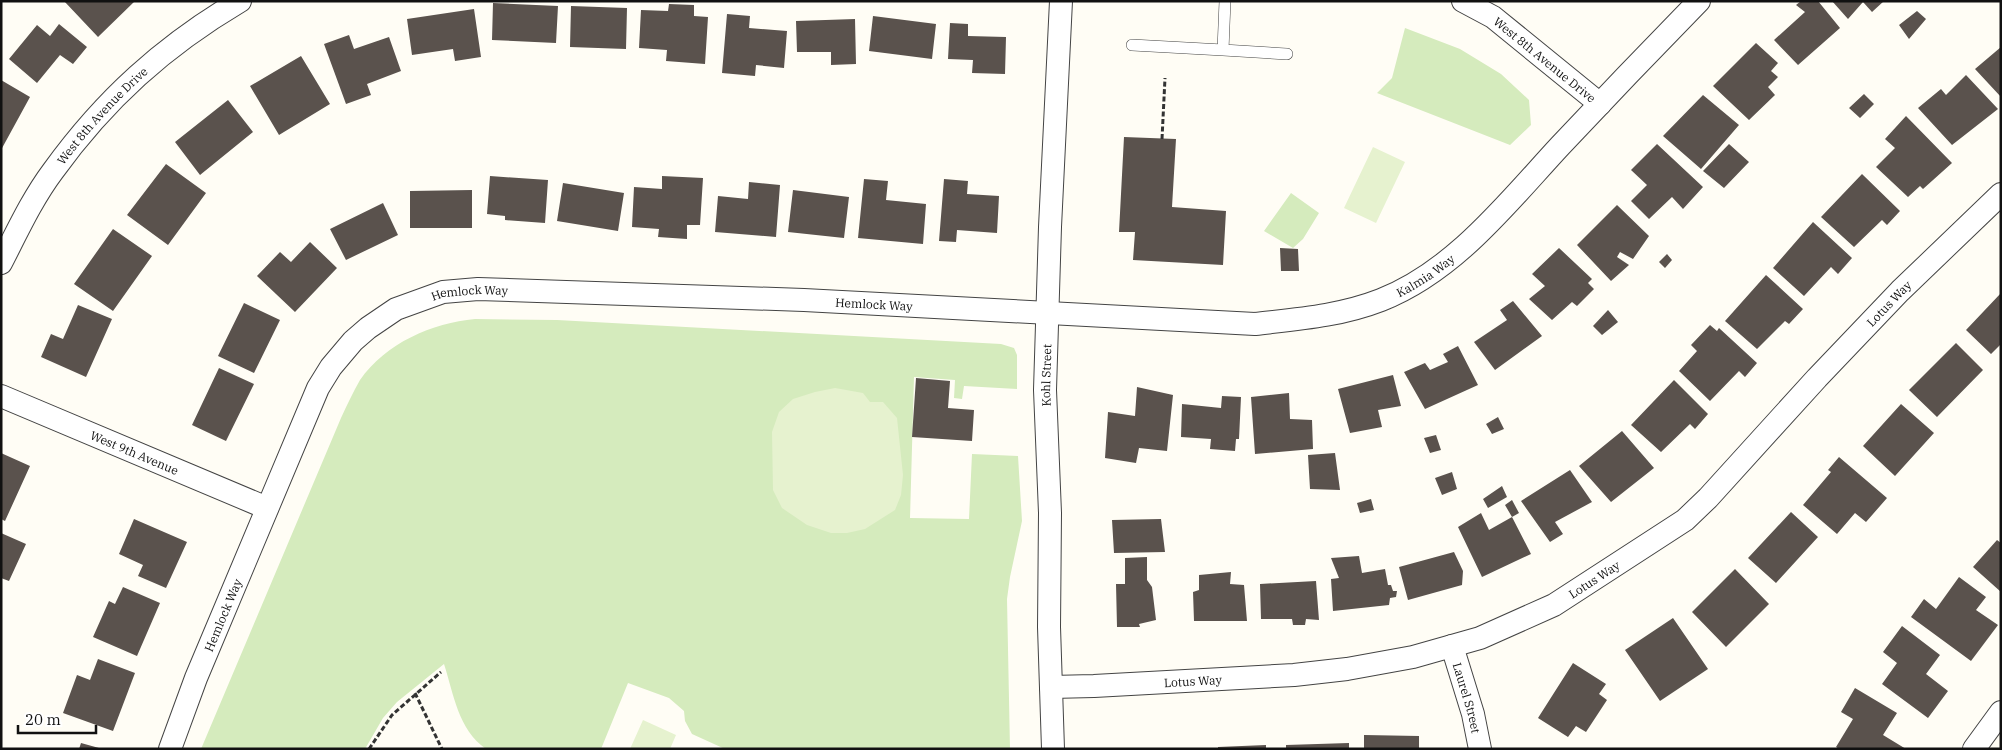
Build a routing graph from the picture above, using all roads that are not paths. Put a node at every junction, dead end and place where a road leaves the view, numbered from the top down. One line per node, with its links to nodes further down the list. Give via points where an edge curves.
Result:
1 (240, 1): 11 (street, West 8th Avenue Drive, via 147,66 106,105 53,171)
2 (1061, 1): 12 (street, Kohl Street)
3 (1225, 1): 7 (lane)
4 (1463, 1): 9 (street, West 8th Avenue Drive, via 1493,17)
5 (1699, 1): 9 (street, Kalmia Way)
6 (1132, 45): 7 (lane)
7 (1223, 50): 8 (lane)
8 (1287, 54)
9 (1600, 104): 12 (street, Kalmia Way, via 1486,226 1417,282 1382,299 1343,313 1255,324)
10 (2001, 194): 15 (street, Lotus Way, via 1900,291 1686,520 1554,605 1480,638)
11 (1, 263)
12 (1048, 313): 14 (street, Hemlock Way, via 506,288 443,292 396,309 353,341 330,367); 16 (street, Kohl Street, via 1045,390 1050,512)
13 (1, 396): 14 (street, West 9th Avenue)
14 (267, 508): 18 (street, Hemlock Way)
15 (1452, 646): 16 (street, Lotus Way, via 1413,657 1294,675); 20 (street, Laurel Street)
16 (1051, 687): 19 (street, Kohl Street)
17 (2001, 712): 21 (street)
18 (170, 749)
19 (1054, 749)
20 (1480, 749)
21 (1974, 749)

